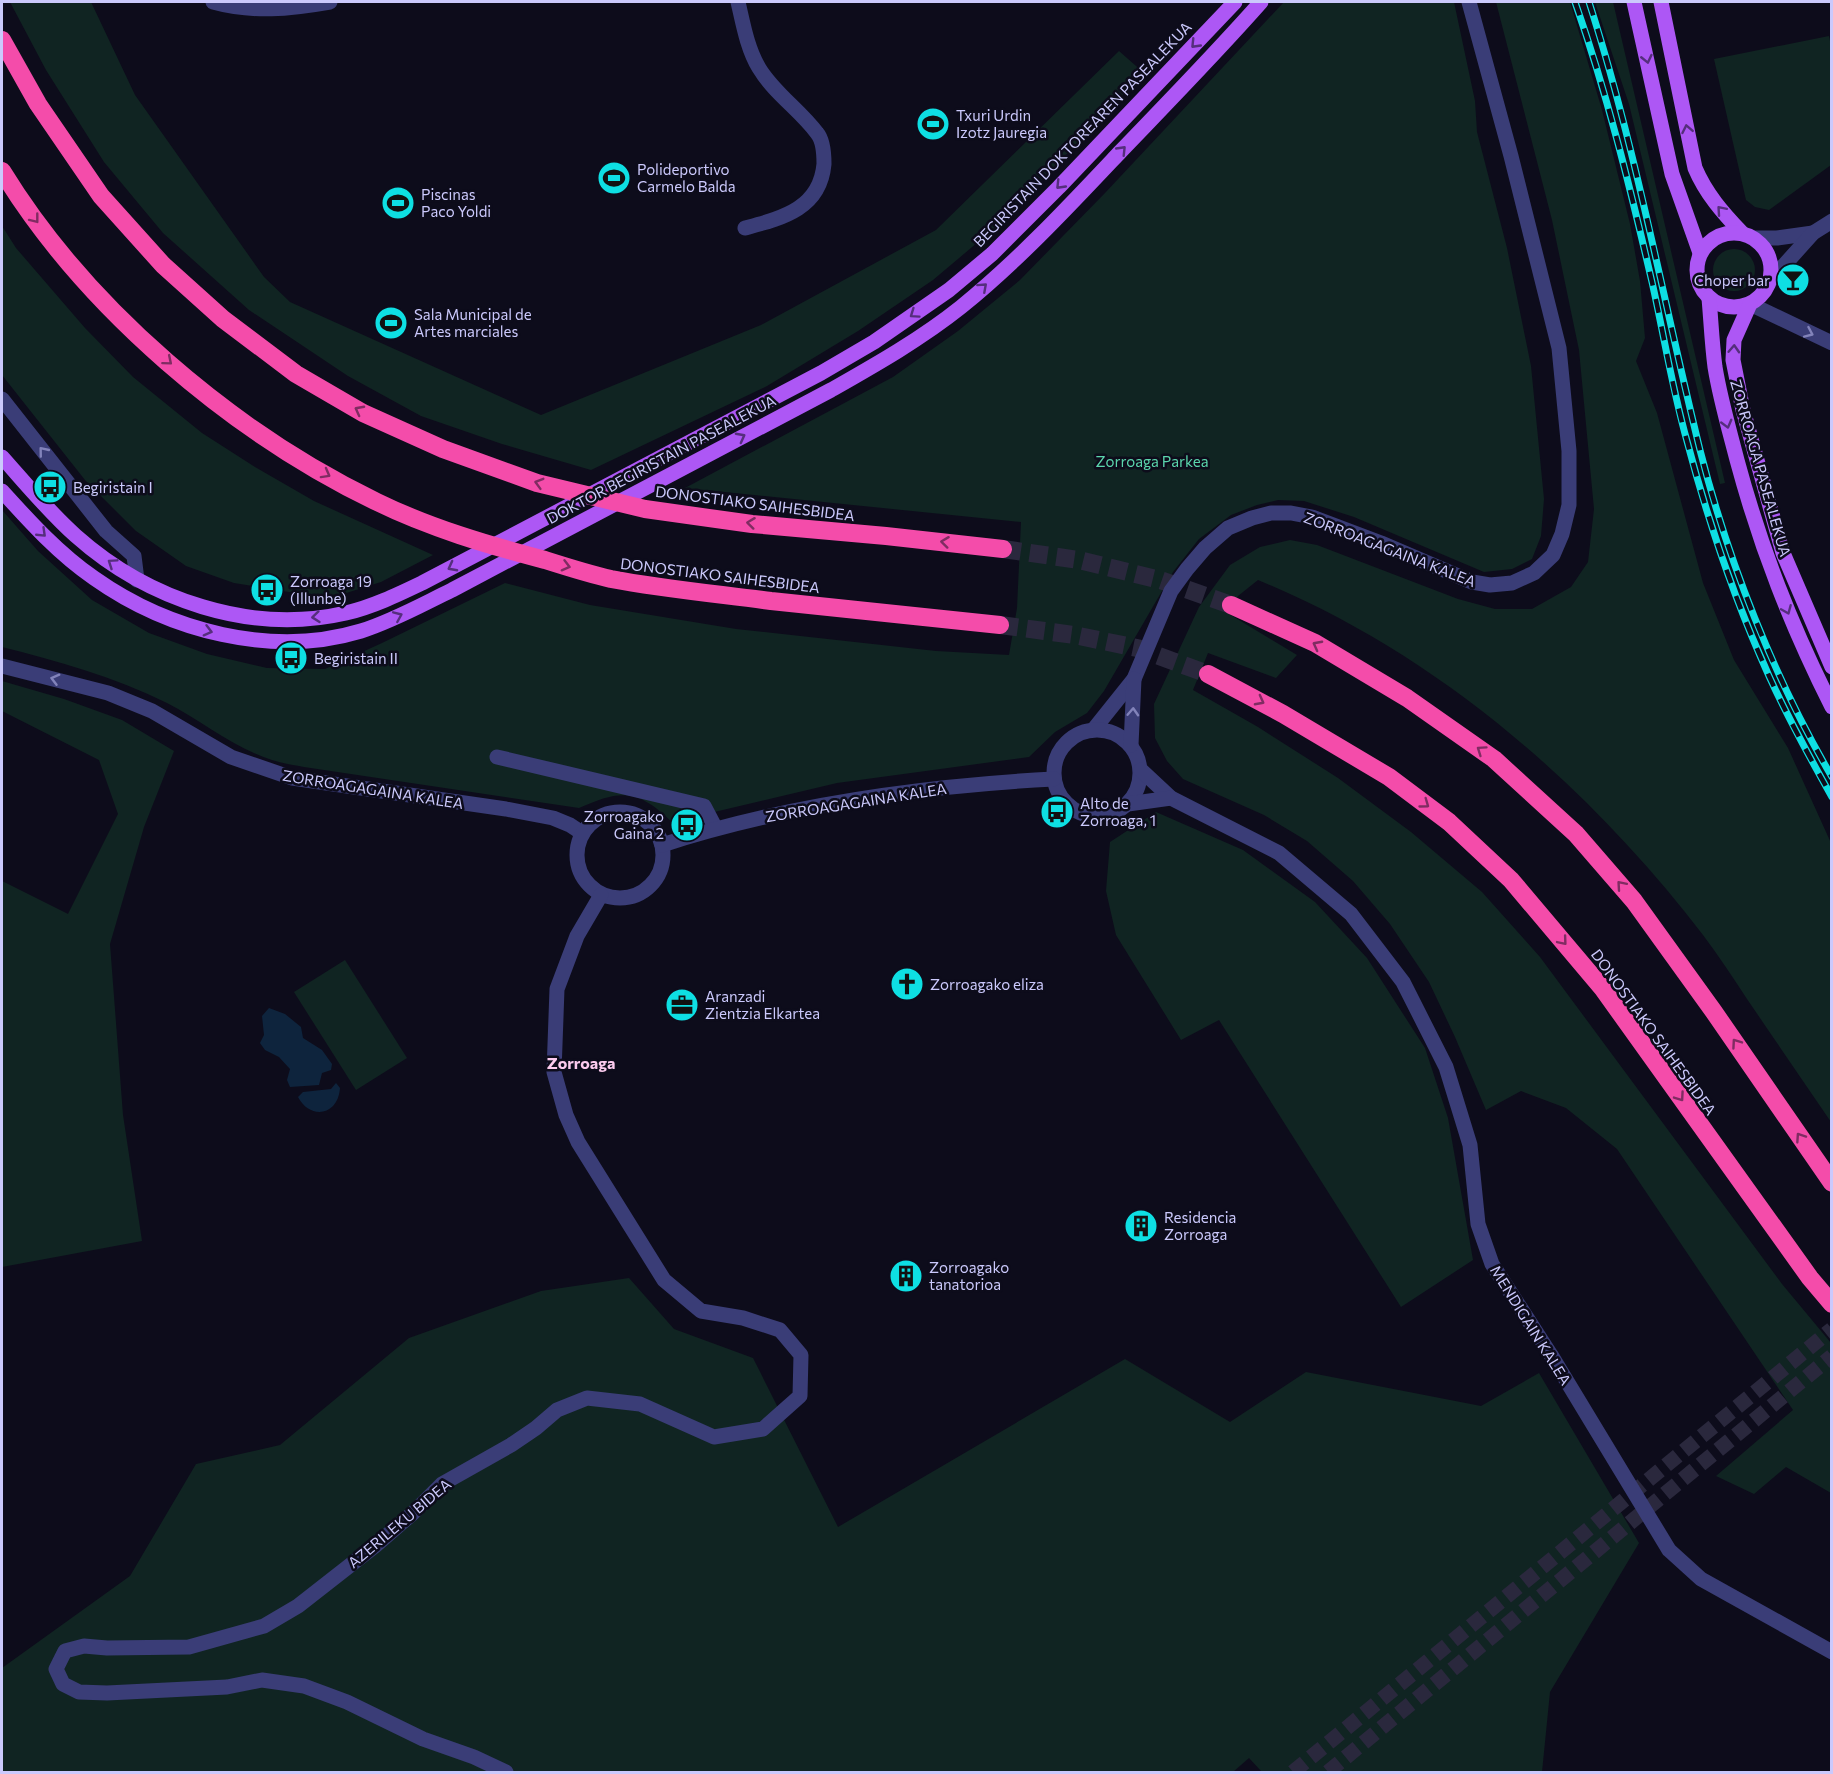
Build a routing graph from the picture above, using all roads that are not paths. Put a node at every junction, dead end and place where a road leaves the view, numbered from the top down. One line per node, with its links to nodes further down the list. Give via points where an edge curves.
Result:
1 (213, 2): 2 (street, via 271,10)
2 (330, 2)
3 (738, 2): 12 (street, via 759,67 778,93 819,134 824,154 823,175 805,204 780,218)
4 (1235, 2): 21 (main road, BEGIRISTAIN DOKTOREAREN PASEALEKUA, one-way to 21, via 1059,187 992,254 949,290 821,373)
5 (1261, 2): 23 (main road, DOKTOR BEGIRISTAIN PASEALEKUA, one-way to 5, via 63,554 93,578 174,621 215,633 287,642 362,630 452,590 689,465 885,359 961,307 1073,202)
6 (1469, 2): 31 (street, ZORROAGAGAINA KALEA, via 1559,348 1569,452 1569,505 1552,555 1534,573 1512,583 1490,585 1472,582 1312,517 1271,513 1252,518 1228,528 1187,569 1171,591)
7 (1634, 2): 15 (main road, one-way to 15, via 1672,174)
8 (1661, 2): 14 (main road, one-way to 8, via 1715,203 1695,168)
9 (2, 40): 24 (highway, DONOSTIAKO SAIHESBIDEA, one-way to 9, via 752,524 645,509 537,483 443,449 363,413 296,374 223,320 163,264 101,196 38,104)
10 (2, 171): 27 (highway, DONOSTIAKO SAIHESBIDEA, one-way to 27, via 69,264 126,325 222,407 301,460 378,502 474,541 609,578 700,592)
11 (1832, 221): 13 (street)
12 (745, 228)
13 (1814, 233): 14 (street, via 1777,238); 16 (street)
14 (1748, 236): 15 (main road, via 1730,232 1718,236); 16 (main road, via 1763,246 1769,257)
15 (1700, 253): 17 (main road, via 1697,277)
16 (1769, 282): 18 (main road)
17 (1709, 298): 18 (main road, via 1729,307); 32 (main road, ZORROAGA PASEALEKUA, one-way to 32, via 1720,394 1748,502 1779,592)
18 (1750, 304): 19 (street, one-way to 19); 29 (main road, ZORROAGA PASEALEKUA, one-way to 18, via 1783,553 1743,410 1733,360 1734,340)
19 (1832, 343)
20 (2, 399): 25 (street, one-way to 20, via 134,556 106,531)
21 (671, 452): 25 (main road, DOKTOR BEGIRISTAIN PASEALEKUA, one-way to 25, via 392,597 345,613 313,618 261,618 221,612 181,600)
22 (2, 457): 25 (main road, one-way to 22, via 77,537)
23 (2, 491)
24 (1003, 549)
25 (137, 580)
26 (1231, 605): 44 (highway, one-way to 26, via 1641,910 1576,834 1494,759 1407,698 1315,643)
27 (1000, 625)
28 (2, 666): 41 (street, ZORROAGAGAINA KALEA, one-way to 28, via 553,818 506,809 292,778 231,757 152,711 108,693)
29 (1832, 667)
30 (1208, 674): 45 (highway, DONOSTIAKO SAIHESBIDEA, one-way to 45, via 1389,777 1449,822 1511,880 1604,989)
31 (1134, 679): 33 (street, ZORROAGAGAINA KALEA); 34 (street, ZORROAGAGAINA KALEA, one-way to 31)
32 (1832, 707)
33 (1094, 729): 34 (street, via 1108,730); 37 (street, via 1065,744 1054,766)
34 (1131, 745): 36 (street)
35 (496, 757): 40 (street, via 704,806)
36 (1141, 770): 38 (street, MENDIGAIN KALEA); 39 (street, via 1136,794)
37 (1054, 779): 39 (street, via 1058,793 1079,813 1106,816); 40 (street, ZORROAGAGAINA KALEA, via 915,790 803,808)
38 (1171, 798): 39 (street); 46 (street, MENDIGAIN KALEA, via 1279,853 1351,914 1403,982 1446,1067 1470,1145 1479,1224 1492,1264 1669,1550 1701,1579)
39 (1128, 804)
40 (715, 828): 42 (street, ZORROAGAGAINA KALEA)
41 (582, 833): 42 (street, via 601,816 626,812 649,823); 43 (street, via 576,856 578,868 586,884)
42 (662, 845): 43 (street, via 660,872 647,889 628,898)
43 (601, 895): 47 (street, AZERILEKU BIDEA, via 577,936 557,989 554,1072 566,1115 578,1142 664,1281 701,1311 780,1329 801,1355 800,1396 763,1429 714,1437 640,1404 586,1398 557,1410 511,1445 442,1484 376,1545 298,1606 264,1626 189,1647 84,1646 65,1651 56,1669 63,1684 79,1692 107,1694 227,1687 262,1680 304,1686)
44 (1832, 1183)
45 (1832, 1304)
46 (1832, 1652)
47 (506, 1773)

